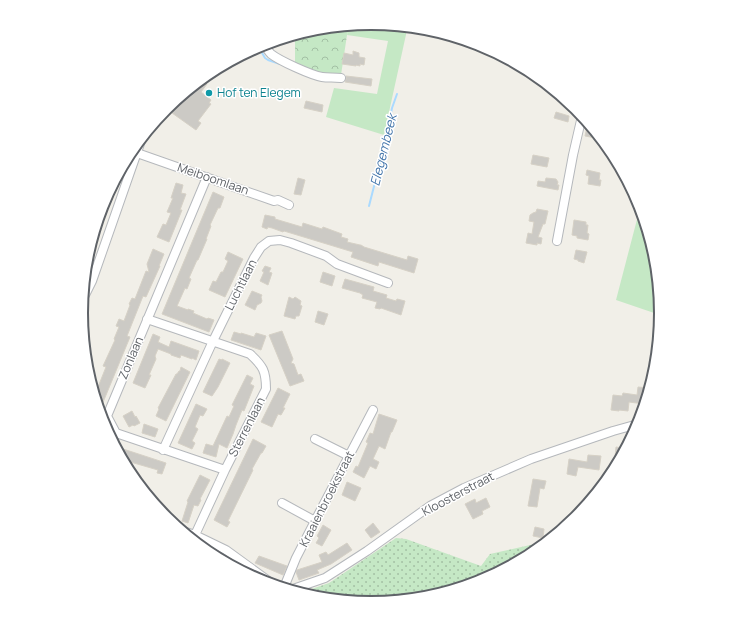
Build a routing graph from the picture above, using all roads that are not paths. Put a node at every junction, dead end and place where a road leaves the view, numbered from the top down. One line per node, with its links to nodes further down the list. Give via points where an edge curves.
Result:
1 (268, 50): 2 (street, via 279,59 312,74)
2 (341, 78)
3 (580, 123): 7 (street)
4 (137, 153): 5 (street, Meiboomlaan); 9 (street)
5 (207, 177): 6 (street, Meiboomlaan); 10 (street, Zonlaan)
6 (289, 205)
7 (557, 241)
8 (388, 283): 11 (street, Luchtlaan, via 291,243 269,241 261,247 254,258)
9 (89, 288)
10 (147, 319): 11 (street, Sterrenlaan); 13 (street, Zonlaan)
11 (213, 341): 17 (street, Luchtlaan); 19 (street, Sterrenlaan, via 250,354 260,363 266,377 266,389)
12 (373, 410): 18 (street, Kraaienbroekstraat)
13 (107, 416)
14 (108, 417): 17 (street, Zonlaan, via 116,433)
15 (629, 426): 25 (street, Kloosterstraat, via 531,459 464,488 430,506 325,578)
16 (314, 439): 18 (street)
17 (163, 450): 19 (street, Zonlaan)
18 (348, 456): 21 (street, Kraaienbroekstraat)
19 (225, 470): 22 (street, Sterrenlaan)
20 (282, 503): 21 (street)
21 (315, 521): 24 (street, Kraaienbroekstraat)
22 (195, 535): 23 (street, via 226,550)
23 (255, 571)
24 (287, 583)
25 (300, 587)

